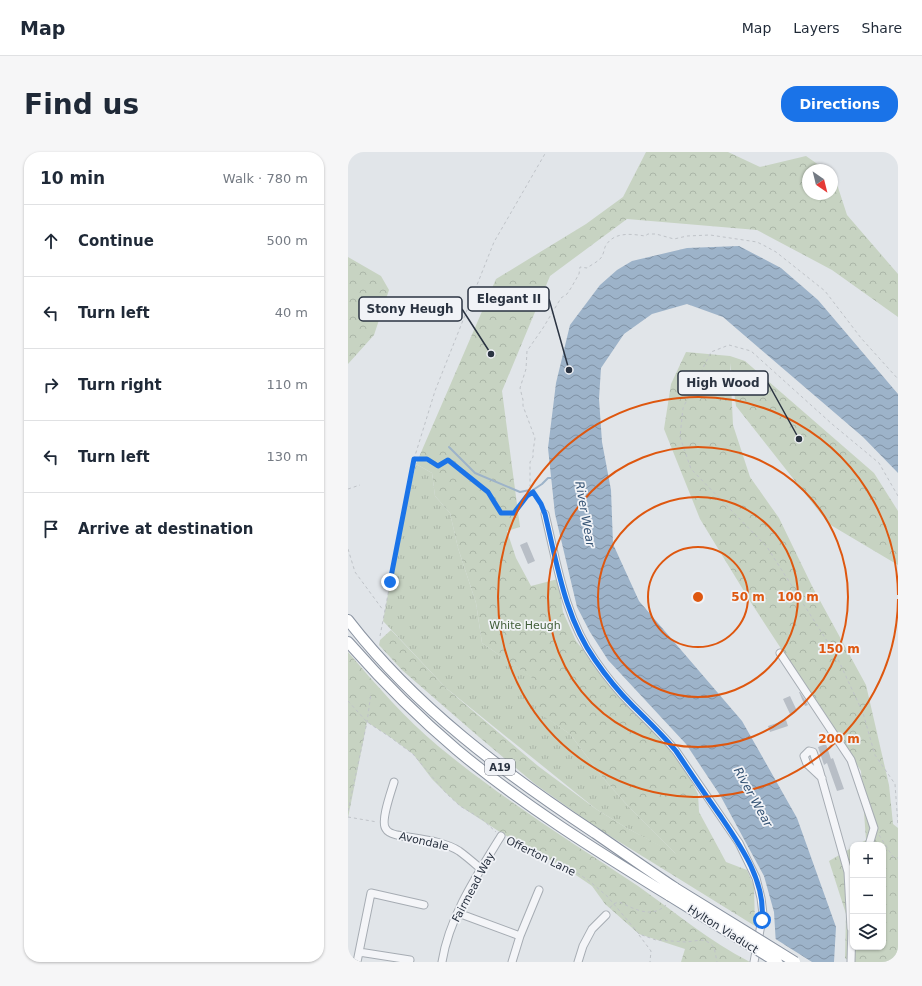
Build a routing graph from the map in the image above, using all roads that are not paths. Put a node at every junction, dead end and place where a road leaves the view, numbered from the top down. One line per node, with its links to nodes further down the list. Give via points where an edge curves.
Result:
1 (545, 514): 24 (street, via 568,606 594,659 621,693 667,739 739,843 751,867 756,878 763,914)
2 (348, 620): 11 (highway, A19, via 398,677 465,739)
3 (348, 642): 11 (highway, A19, via 394,692 458,751 530,806)
4 (780, 653): 8 (street, via 851,760 874,828)
5 (822, 778): 14 (street, via 848,872)
6 (394, 782): 9 (street, Avondale, via 384,823 386,829 391,834 458,850)
7 (501, 836): 9 (street, Fairmead Way)
8 (870, 842)
9 (481, 869): 13 (street, Fairmead Way)
10 (539, 890): 16 (street)
11 (671, 896): 25 (highway, Hylton Viaduct / A19, bridge); 26 (highway, Hylton Viaduct / A19, bridge)
12 (424, 905): 18 (street, via 371,893)
13 (458, 913): 16 (street); 21 (street, Fairmead Way)
14 (851, 914)
15 (606, 915): 23 (street, via 592,929)
16 (520, 936): 22 (street)
17 (851, 950): 27 (street)
18 (359, 952): 19 (street); 20 (street)
19 (410, 960)
20 (358, 962)
21 (442, 962)
22 (512, 962)
23 (578, 962)
24 (754, 962)
25 (777, 962)
26 (795, 962)
27 (851, 962)

